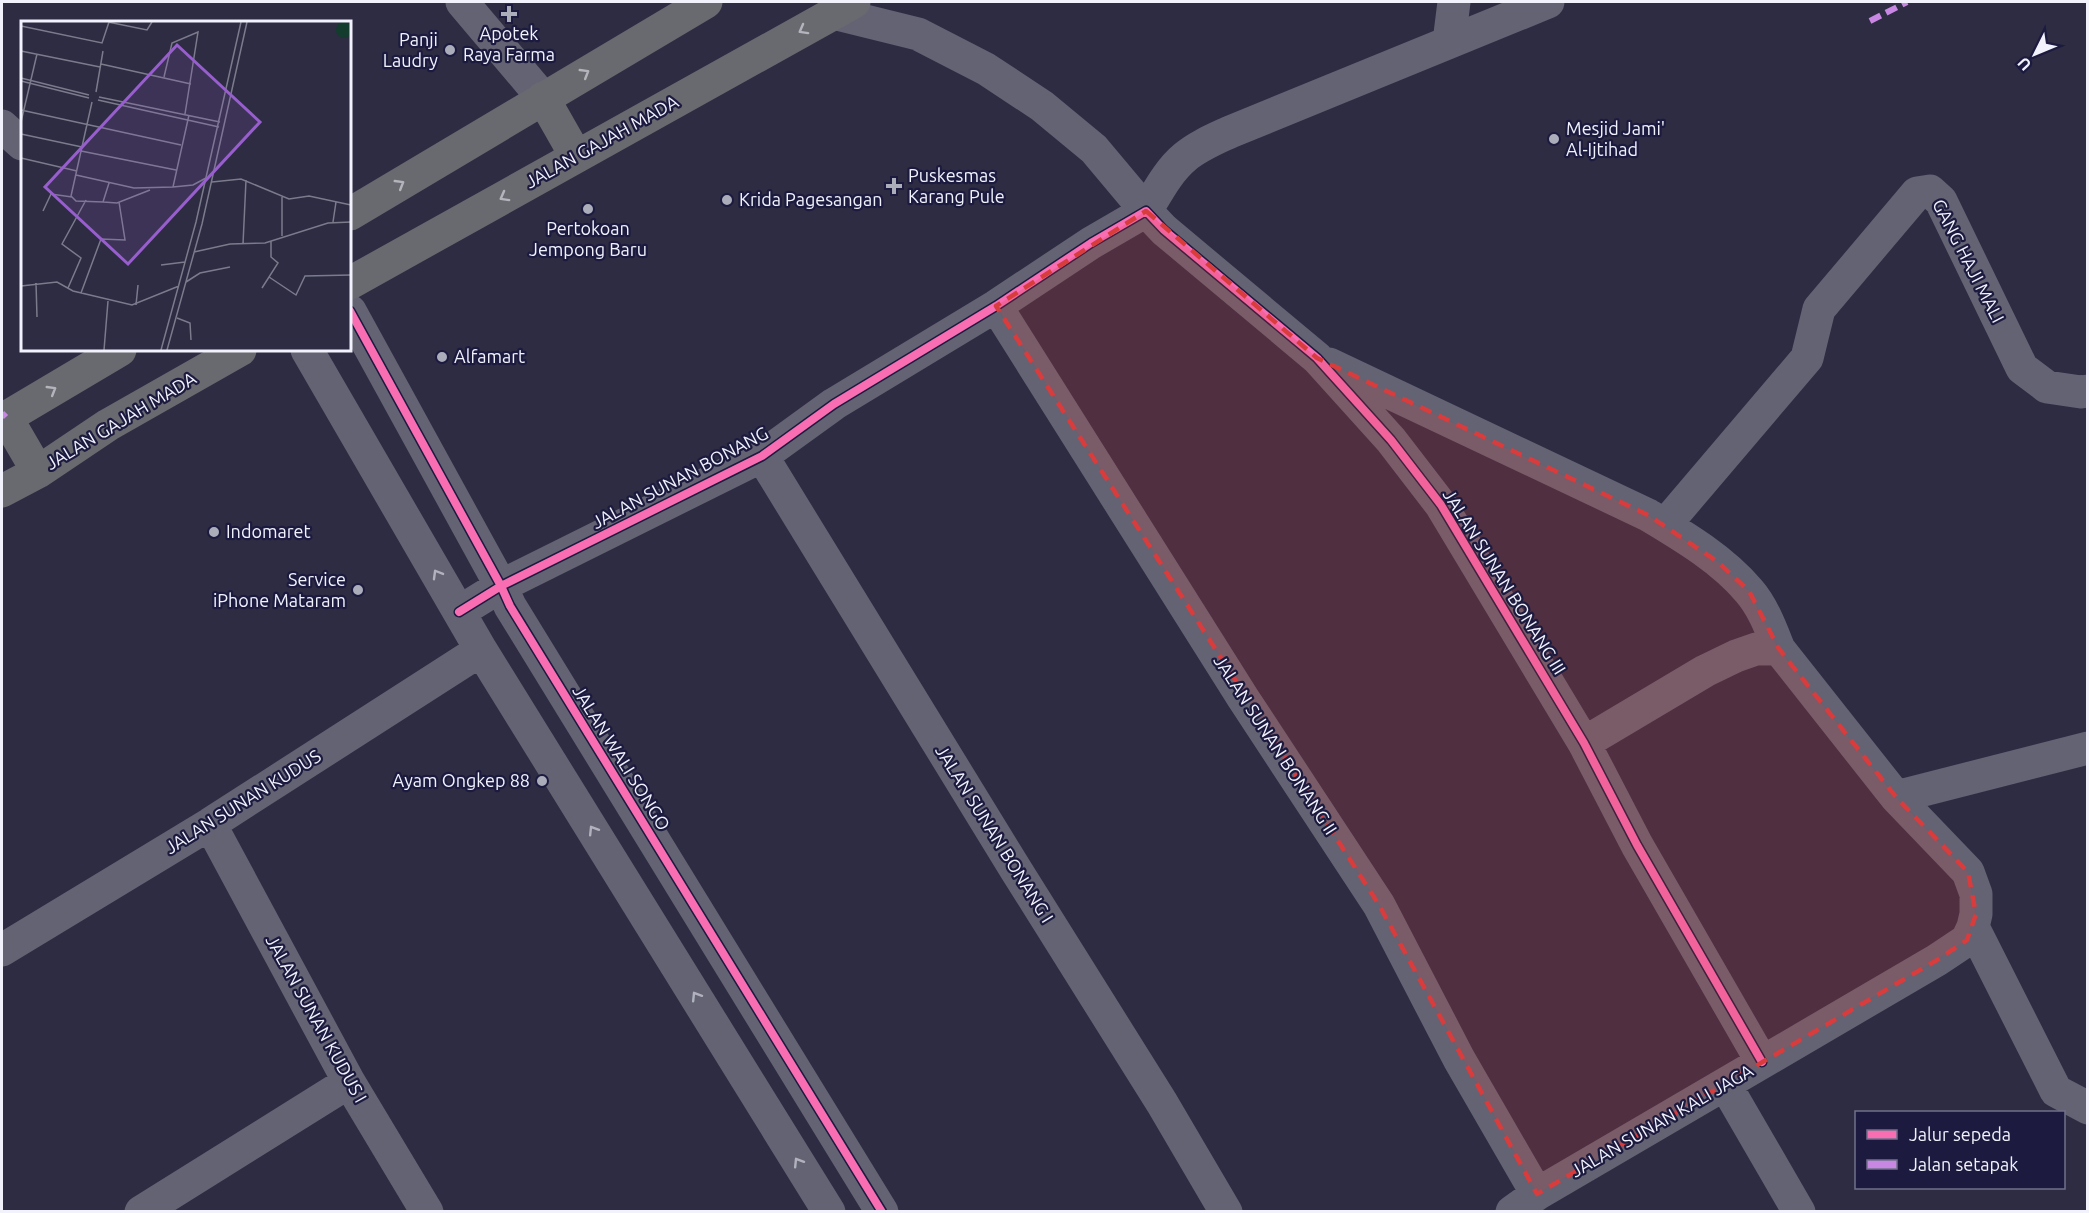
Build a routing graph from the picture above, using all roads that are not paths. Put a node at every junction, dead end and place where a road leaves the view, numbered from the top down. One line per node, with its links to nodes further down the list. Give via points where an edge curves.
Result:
1 (462, 2): 7 (street)
2 (706, 2): 7 (main road, one-way to 2)
3 (1454, 2): 6 (street)
4 (1548, 2): 6 (street)
5 (844, 7): 10 (main road, JALAN GAJAH MADA, one-way to 10); 11 (street, JALAN SUNAN BONANG III, via 918,34 986,69 1042,106 1094,149)
6 (1449, 42): 11 (street, via 1201,146 1184,158)
7 (543, 98): 10 (main road); 12 (main road, one-way to 7)
8 (2, 126): 9 (street)
9 (21, 143)
10 (576, 156): 13 (main road, JALAN GAJAH MADA, one-way to 13)
11 (1146, 211): 14 (street, JALAN SUNAN BONANG); 19 (street, JALAN SUNAN BONANG III)
12 (351, 213)
13 (351, 283)
14 (996, 306): 22 (street, JALAN SUNAN BONANG, via 834,404); 40 (street, JALAN SUNAN BONANG II, via 1379,905 1459,1059)
15 (351, 313): 26 (street, JALAN WALI SONGO)
16 (118, 351): 21 (main road, one-way to 16)
17 (238, 351): 23 (main road, JALAN GAJAH MADA, via 108,425)
18 (308, 351): 27 (street, one-way to 18)
19 (1317, 358): 25 (street); 30 (street, JALAN SUNAN BONANG III, via 1391,440 1441,505)
20 (2088, 391): 25 (street, GANG HAJI MALI, via 2047,387 2022,368 1941,201 1930,191 1917,193 1819,309 1807,358)
21 (4, 419): 23 (main road)
22 (762, 456): 26 (street, JALAN SUNAN BONANG); 45 (street, JALAN SUNAN BONANG I)
23 (38, 472): 24 (main road, JALAN GAJAH MADA)
24 (2, 491)
25 (1665, 525): 28 (street, via 1718,562 1749,591 1766,617)
26 (501, 586): 27 (street, JALAN SUNAN BONANG); 44 (street, JALAN WALI SONGO)
27 (459, 612): 29 (street)
28 (1779, 649): 30 (street, via 1756,649 1736,656); 32 (street)
29 (481, 650): 33 (street, JALAN SUNAN KUDUS); 43 (street, one-way to 29)
30 (1584, 743): 36 (street, JALAN SUNAN BONANG III, via 1637,845)
31 (2088, 748): 32 (street)
32 (1896, 797): 34 (street, via 1968,872 1976,894)
33 (210, 824): 35 (street, JALAN SUNAN KUDUS); 37 (street, JALAN SUNAN KUDUS I)
34 (1973, 927): 36 (street, JALAN SUNAN KALI JAGA, via 1967,940 1937,960); 39 (street, via 2056,1091)
35 (2, 950)
36 (1762, 1062): 38 (street, JALAN SUNAN KALI JAGA)
37 (349, 1082): 41 (street); 42 (street, JALAN SUNAN KUDUS I)
38 (1726, 1086): 40 (street, JALAN SUNAN KALI JAGA); 46 (street)
39 (2088, 1108)
40 (1524, 1203)
41 (141, 1212)
42 (427, 1212)
43 (829, 1212)
44 (882, 1212)
45 (1226, 1212)
46 (1799, 1212)

